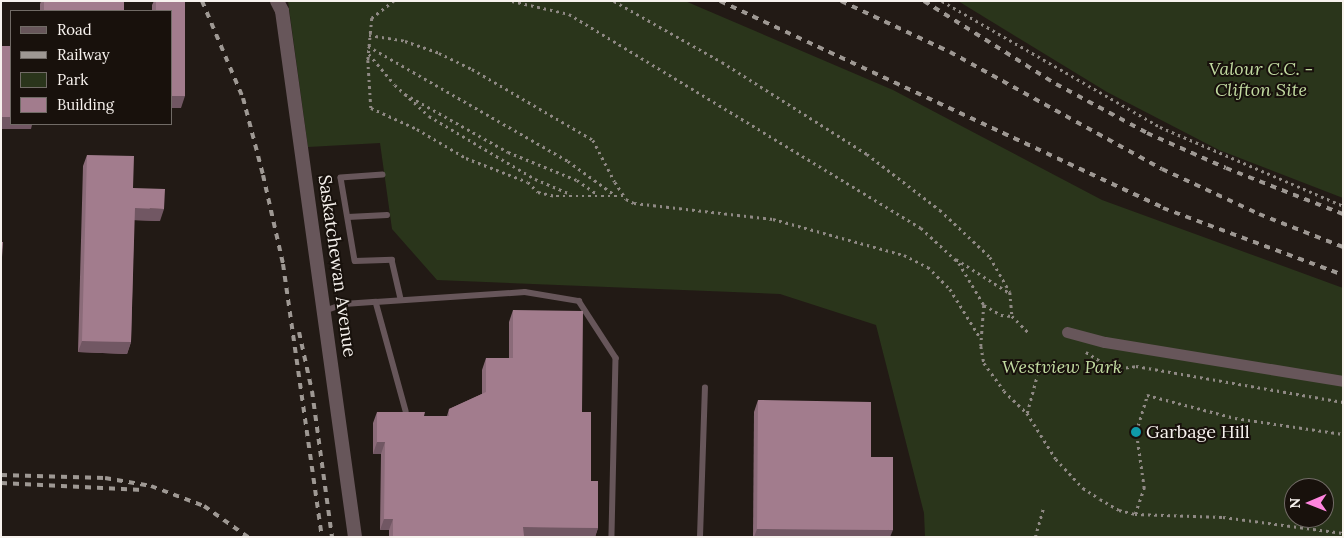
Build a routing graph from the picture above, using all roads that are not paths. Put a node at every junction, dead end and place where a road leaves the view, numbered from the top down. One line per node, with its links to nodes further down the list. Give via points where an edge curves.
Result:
1 (278, 1): 7 (street, Saskatchewan Avenue)
2 (383, 175): 4 (lane, via 341,178)
3 (387, 215): 4 (lane)
4 (348, 218): 5 (lane, via 355,261 392,260)
5 (401, 299): 6 (lane); 13 (lane, via 525,292 579,301 616,358)
6 (376, 302): 7 (lane, via 344,304); 11 (lane)
7 (324, 311): 12 (street, Saskatchewan Avenue)
8 (1067, 332): 9 (street, via 1105,342)
9 (1343, 381)
10 (705, 388): 14 (lane)
11 (406, 412)
12 (355, 537)
13 (612, 537)
14 (700, 537)

